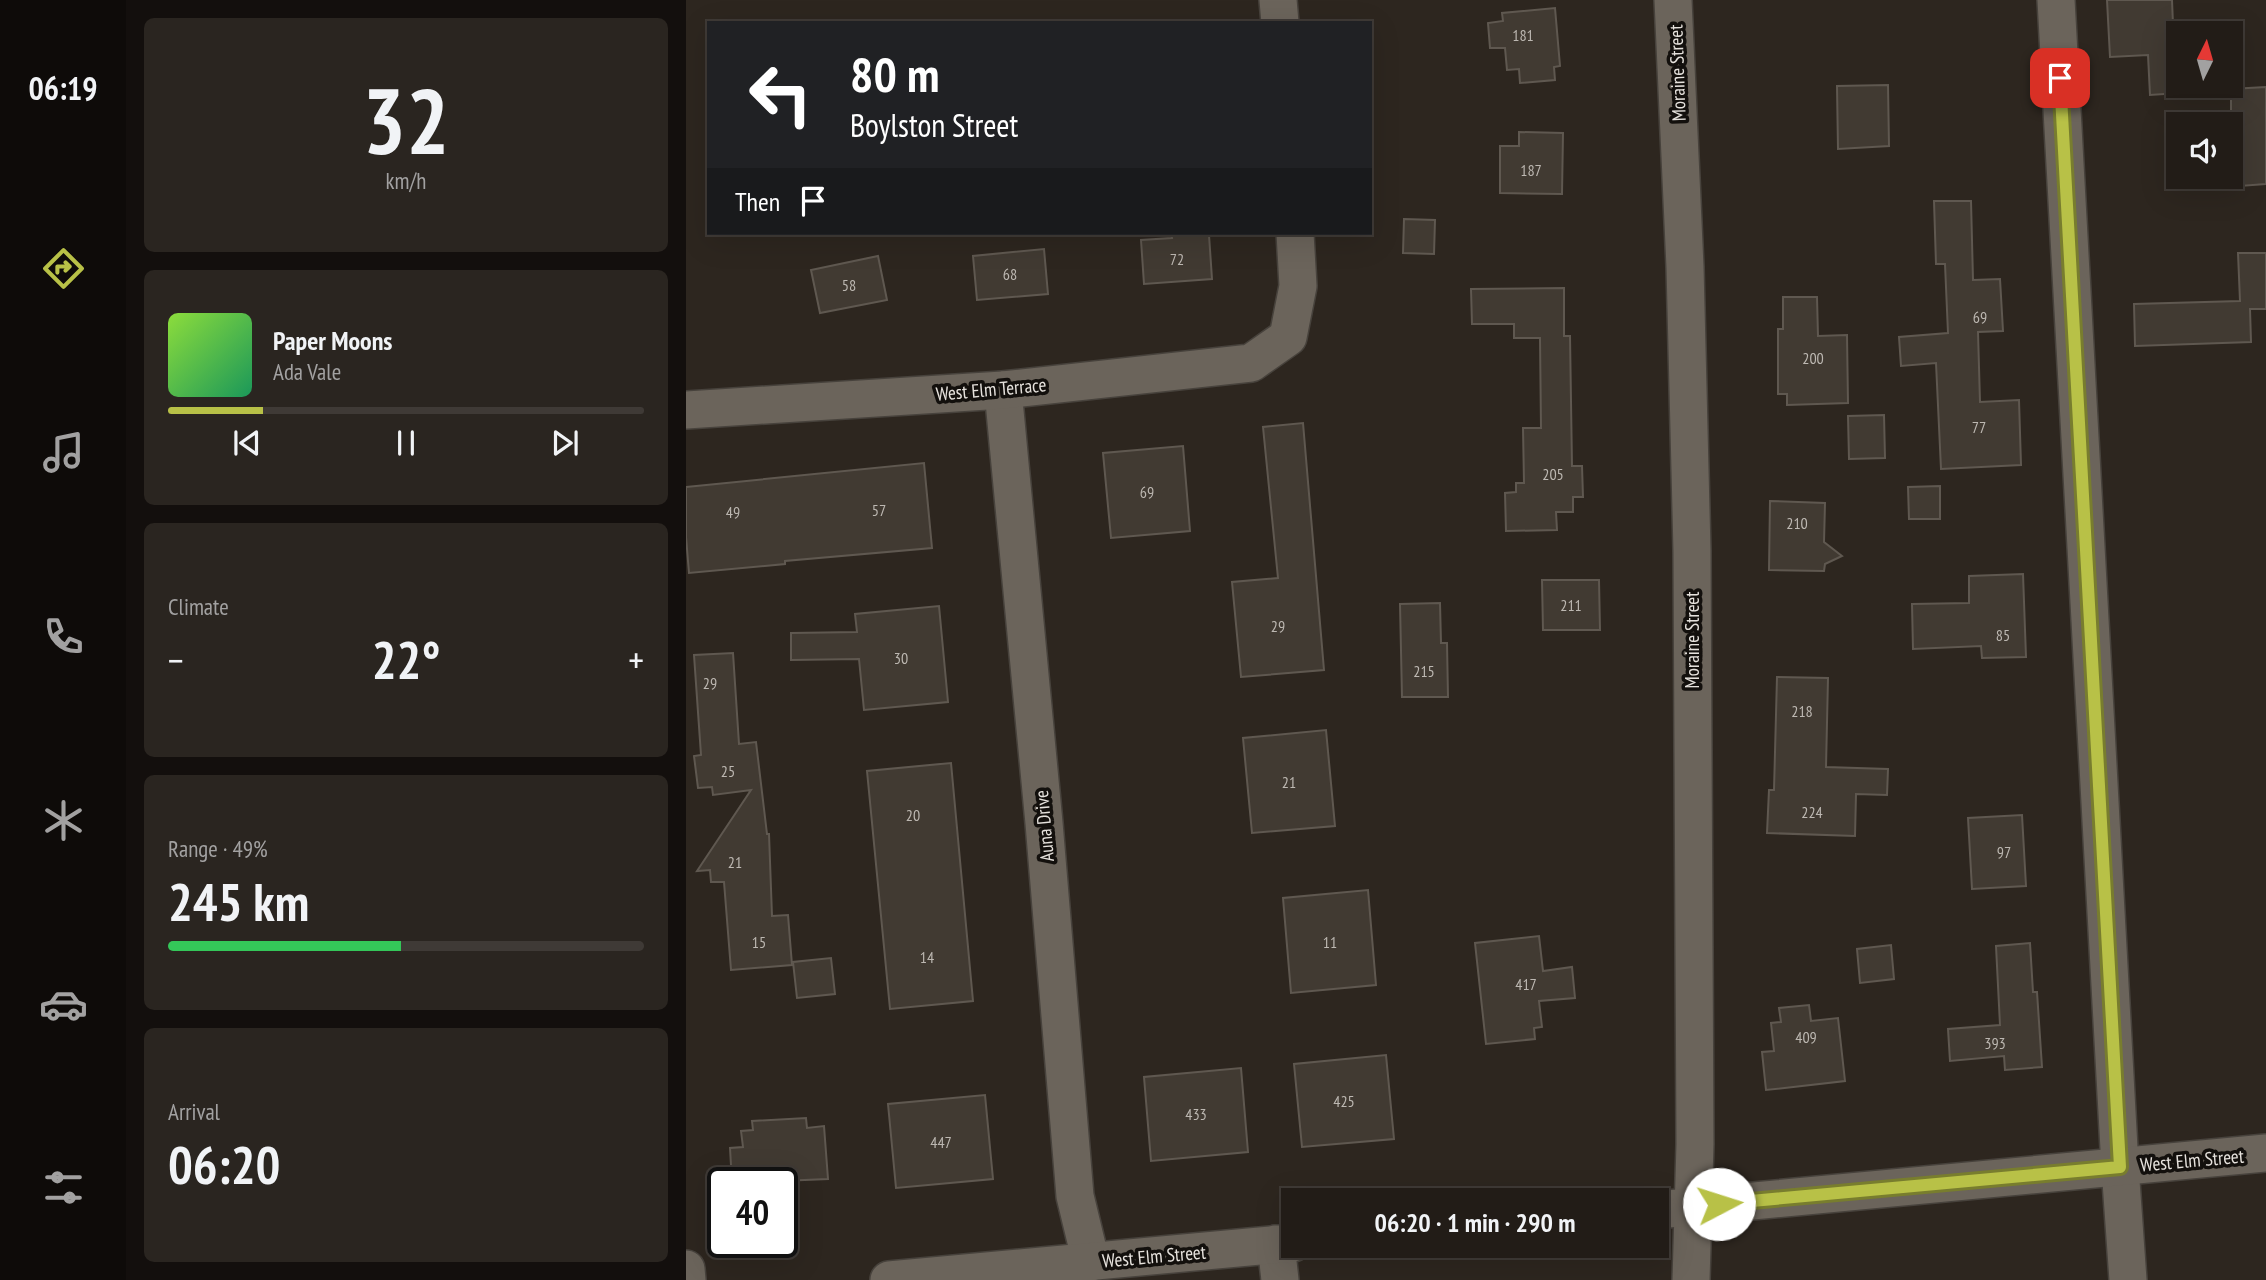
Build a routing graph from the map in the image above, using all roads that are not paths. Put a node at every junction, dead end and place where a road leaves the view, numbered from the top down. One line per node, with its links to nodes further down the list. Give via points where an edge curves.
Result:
1 (1278, 0): 4 (street)
2 (1674, 0): 10 (street, Moraine Street, via 1692,551 1695,1131)
3 (2056, 0): 9 (street)
4 (1280, 21)
5 (1294, 235): 6 (street, West Elm Terrace, via 1298,286 1288,337 1251,363)
6 (1003, 390): 7 (street, West Elm Terrace); 13 (street, Auna Drive, via 1075,1196)
7 (686, 410)
8 (2266, 1153): 9 (street, West Elm Street)
9 (2120, 1167): 10 (street, West Elm Street); 19 (street)
10 (1675, 1208): 18 (street, Moraine Street)
11 (1281, 1243): 13 (street, West Elm Street)
12 (1283, 1258): 17 (street)
13 (1091, 1262): 15 (street, West Elm Street)
14 (686, 1269): 16 (street)
15 (907, 1279)
16 (687, 1280)
17 (1280, 1280)
18 (1690, 1280)
19 (2128, 1280)

